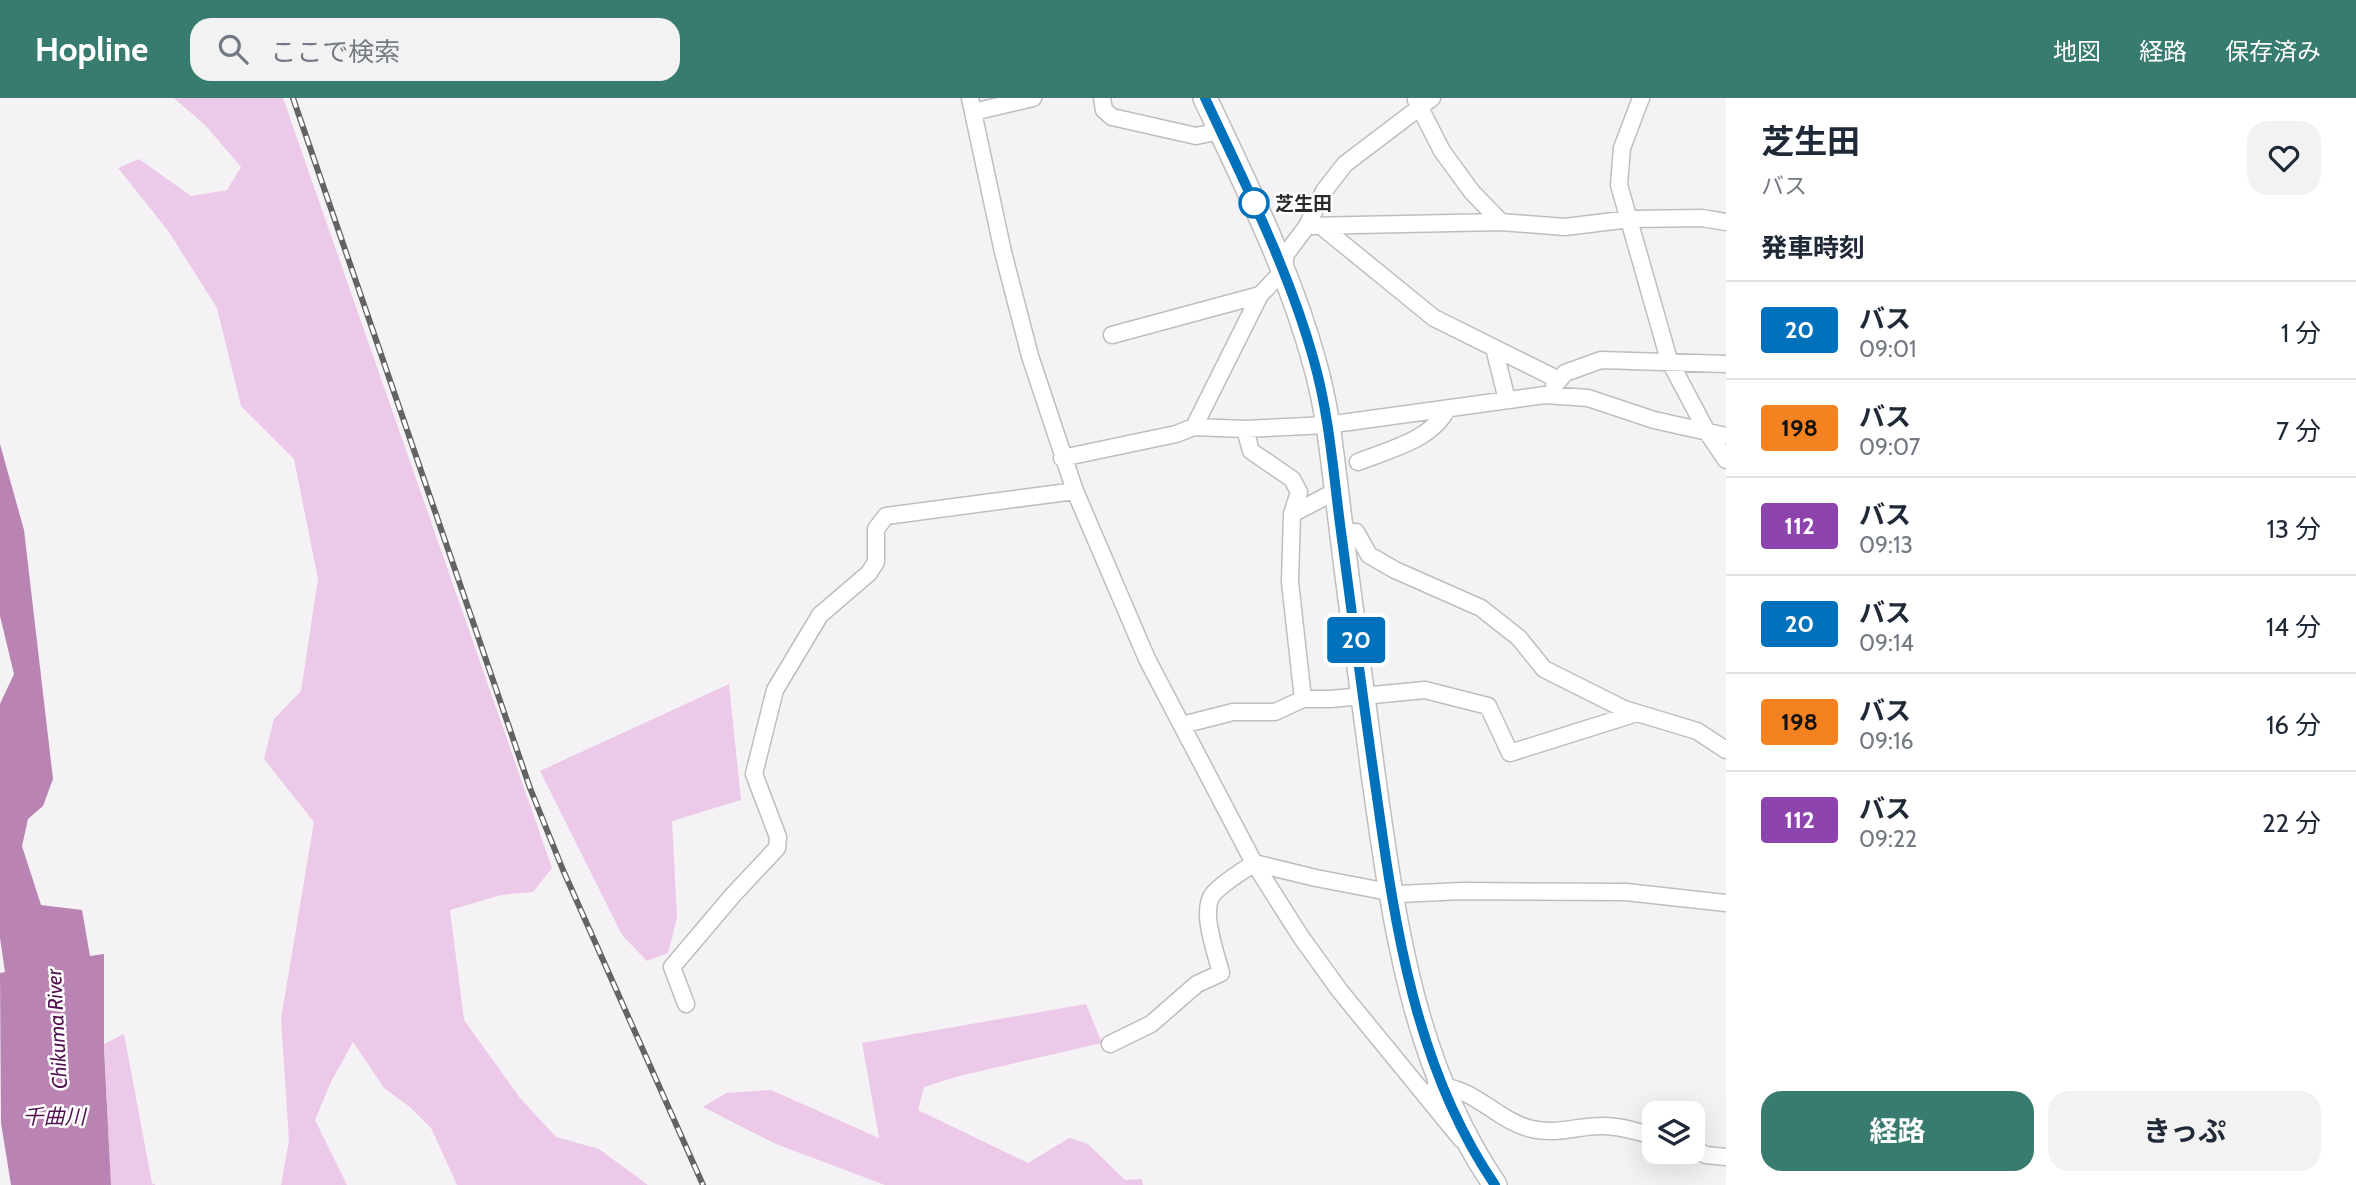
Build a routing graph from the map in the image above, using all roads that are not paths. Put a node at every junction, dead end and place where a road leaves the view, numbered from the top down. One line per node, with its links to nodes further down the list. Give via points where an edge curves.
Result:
1 (1033, 98): 6 (street)
2 (1102, 98): 7 (street, via 1104,110 1112,117 1196,136)
3 (1205, 98): 7 (highway)
4 (1641, 98): 8 (street, via 1622,148 1619,185)
5 (1422, 101): 9 (street, via 1442,151); 11 (street, via 1345,164 1324,191)
6 (972, 105): 27 (street, via 1009,277)
7 (1220, 131): 12 (highway)
8 (1630, 219): 9 (street, via 1565,227); 10 (street); 16 (street)
9 (1501, 222): 11 (street)
10 (1726, 222)
11 (1314, 226): 12 (street, via 1286,254); 15 (street, via 1434,318)
12 (1283, 271): 13 (street); 22 (highway, via 1315,361)
13 (1260, 295): 14 (street); 23 (street)
14 (1112, 335)
15 (1494, 348): 18 (street); 20 (street)
16 (1669, 360): 17 (street); 18 (street, via 1601,360 1565,373); 25 (street)
17 (1726, 364)
18 (1559, 380): 19 (street)
19 (1545, 395): 20 (street); 25 (street, via 1588,398 1654,421)
20 (1507, 400): 21 (street)
21 (1447, 409): 22 (street); 29 (street, via 1441,420 1408,443)
22 (1327, 425): 24 (street); 31 (highway)
23 (1194, 427): 24 (street); 27 (street)
24 (1245, 429): 32 (street, via 1251,451 1292,479 1299,492)
25 (1707, 432): 26 (street); 28 (street)
26 (1726, 436)
27 (1062, 458): 30 (street)
28 (1726, 460)
29 (1358, 462)
30 (1075, 491): 37 (street, via 1147,659); 42 (street, via 886,516 876,529 876,562 820,615 775,690 754,774 778,837 777,848 672,967)
31 (1336, 491): 32 (street); 33 (highway)
32 (1292, 514): 35 (street, via 1290,582)
33 (1341, 532): 34 (highway); 36 (street, via 1356,532 1369,555 1395,570 1481,608 1518,638 1544,669)
34 (1363, 697): 35 (street); 36 (street, via 1425,690 1488,706 1510,753); 40 (highway)
35 (1303, 699): 37 (street, via 1275,712 1233,712)
36 (1637, 713): 38 (street, via 1697,731)
37 (1182, 725): 39 (street)
38 (1726, 750)
39 (1255, 863): 40 (street); 43 (street, via 1214,893 1207,904 1221,973 1197,985 1151,1024); 44 (street, via 1316,959)
40 (1391, 893): 41 (street, via 1626,892); 45 (highway, via 1409,985)
41 (1726, 903)
42 (687, 1004)
43 (1110, 1044)
44 (1416, 1085): 45 (street); 47 (street, via 1458,1137)
45 (1443, 1086): 46 (street, via 1458,1088 1496,1114 1531,1129 1602,1125); 47 (highway)
46 (1642, 1133)
47 (1470, 1144): 50 (highway)
48 (1705, 1154): 49 (street)
49 (1726, 1157)
50 (1495, 1185)

